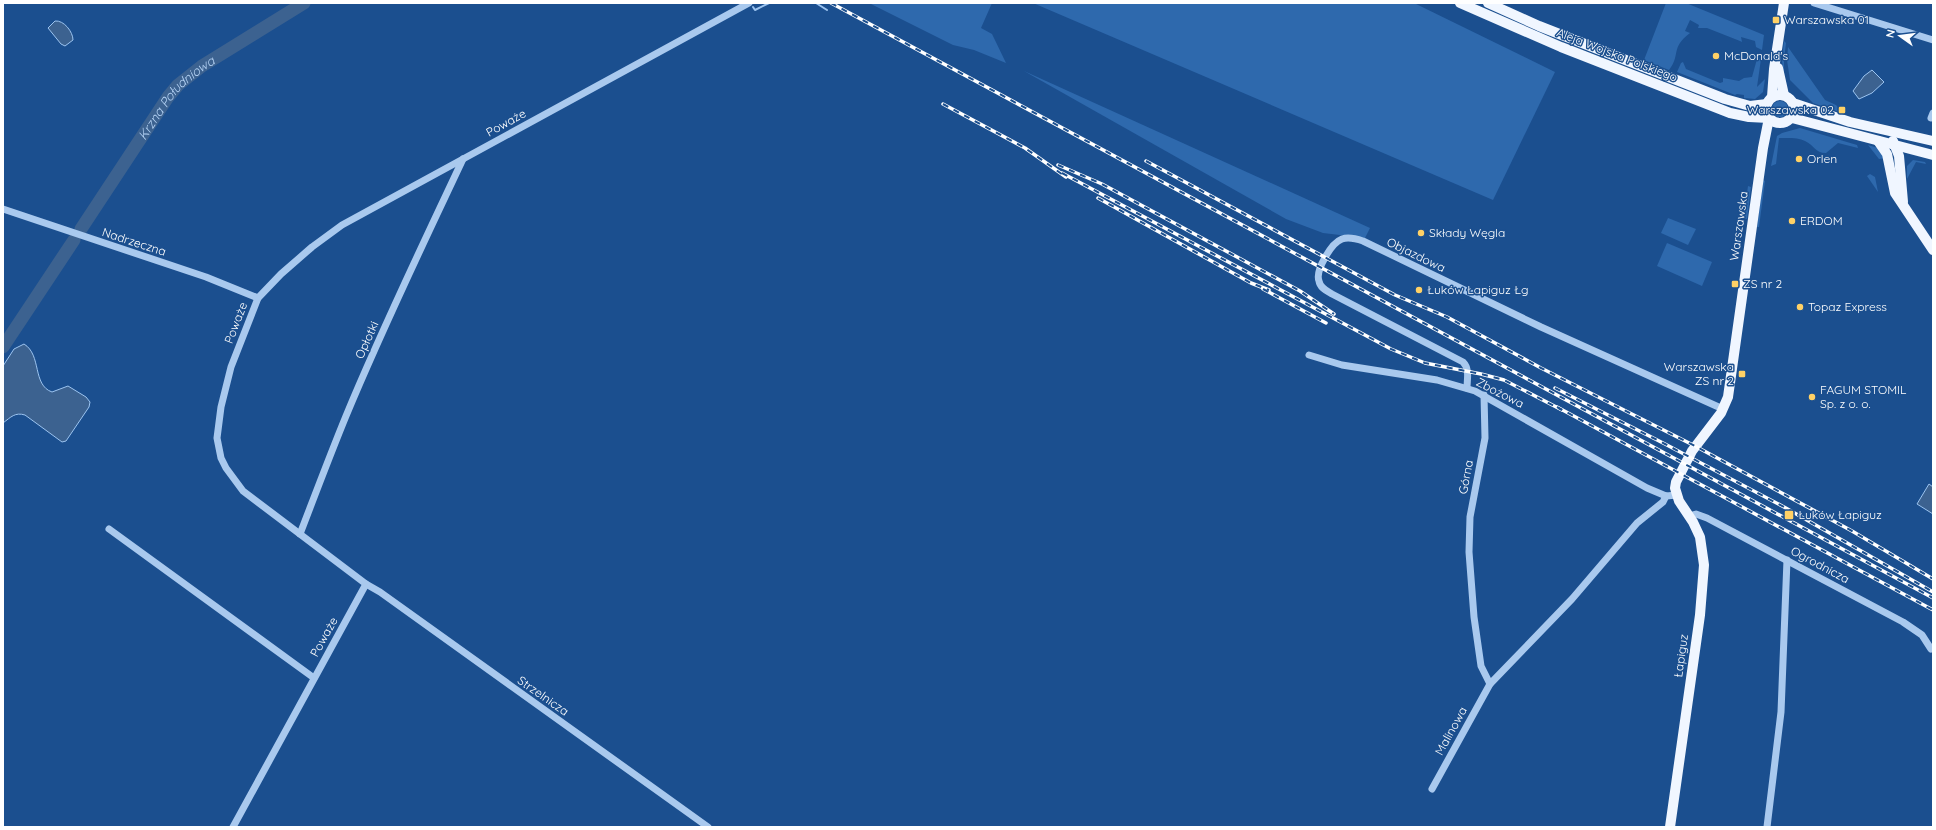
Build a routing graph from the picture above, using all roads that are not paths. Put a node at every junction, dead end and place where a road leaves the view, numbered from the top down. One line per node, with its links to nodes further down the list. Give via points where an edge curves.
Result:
1 (749, 3): 20 (street, Poważe)
2 (1460, 3): 11 (main road, Aleja Wojska Polskiego, via 1554,45 1725,111 1749,117)
3 (1488, 3): 9 (main road, Aleja Wojska Polskiego, via 1539,26 1724,99 1750,106)
4 (1784, 3): 7 (main road)
5 (1814, 3): 6 (street)
6 (1933, 40)
7 (1777, 57): 8 (main road); 9 (main road)
8 (1784, 95): 9 (main road); 10 (main road)
9 (1769, 101): 11 (main road, via 1766,112)
10 (1793, 103): 12 (main road, via 1795,109); 14 (main road)
11 (1769, 118): 13 (main road); 21 (main road, Warszawska)
12 (1792, 118): 13 (main road); 15 (main road)
13 (1780, 123): 21 (main road, Warszawska, via 1769,141)
14 (1878, 129): 16 (main road); 17 (main road)
15 (1878, 141): 17 (main road); 23 (main road, via 1887,154 1895,193)
16 (1933, 141)
17 (1896, 145): 18 (main road); 22 (main road)
18 (1922, 152): 19 (main road); 22 (main road, via 1907,156 1903,161)
19 (1933, 155)
20 (464, 159): 26 (street, Poważe, via 342,225 307,252); 35 (street, Opłotki, via 379,339)
21 (1762, 160): 30 (main road, Warszawska, via 1730,384)
22 (1900, 175): 23 (main road)
23 (1904, 208): 25 (main road)
24 (3, 209): 26 (street, Nadrzeczna, via 206,277)
25 (1933, 250)
26 (258, 298): 35 (street, Poważe, via 225,387 218,426 218,448 235,482 252,499)
27 (1308, 355): 28 (street, Zbożowa, via 1342,365 1437,380)
28 (1467, 388): 29 (street, Zbożowa); 30 (street, Objazdowa, via 1468,372 1463,362 1332,294 1322,286 1318,280 1320,267 1335,244 1344,239 1363,241 1466,292)
29 (1484, 394): 32 (street, Zbożowa, via 1647,488); 40 (street, Górna, via 1485,438 1470,517 1470,564 1481,666)
30 (1723, 409): 31 (main road, Warszawska, via 1697,443 1679,473 1675,488)
31 (1677, 495): 32 (street, Zbożowa); 33 (main road, Łapiguz)
32 (1666, 496): 40 (street, Malinowa, via 1663,502 1637,523 1572,599)
33 (1689, 516): 36 (street, Ogrodnicza, via 1699,515 1707,518); 44 (main road, Łapiguz, via 1702,544 1704,574)
34 (109, 529): 39 (street)
35 (300, 534): 37 (street, Poważe)
36 (1788, 560): 38 (street, Ogrodnicza, via 1913,628 1922,635); 45 (street, via 1782,706)
37 (366, 584): 39 (street, Poważe); 43 (street, Strzelnicza)
38 (1931, 649)
39 (314, 678): 42 (street, Poważe)
40 (1490, 684): 41 (street, Malinowa)
41 (1432, 789)
42 (233, 827)
43 (708, 827)
44 (1670, 827)
45 (1767, 827)

